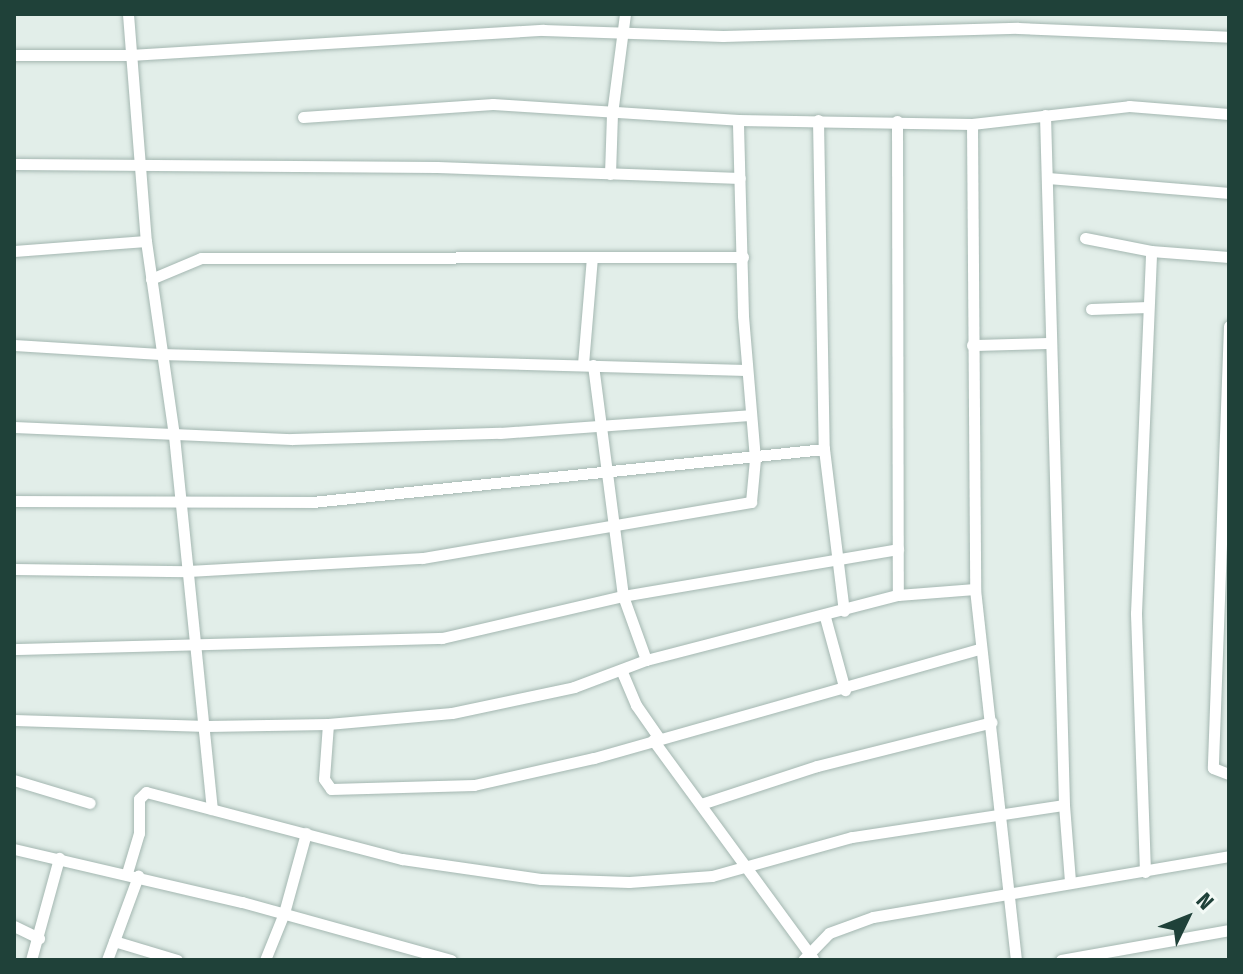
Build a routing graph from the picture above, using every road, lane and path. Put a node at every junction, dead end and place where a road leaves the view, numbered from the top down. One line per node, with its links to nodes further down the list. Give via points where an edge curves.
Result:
1 (128, 14): 10 (street)
2 (625, 14): 5 (street)
3 (1018, 14): 4 (street)
4 (1018, 28): 6 (street); 7 (street)
5 (624, 33): 6 (street); 8 (street); 10 (street, via 421,34)
6 (640, 34): 8 (street)
7 (1229, 37)
8 (622, 50): 11 (street)
9 (14, 55): 10 (street)
10 (130, 55): 20 (street)
11 (612, 114): 14 (street, via 458,104); 15 (street); 21 (street)
12 (1229, 114): 13 (street, via 1129,106)
13 (1045, 115): 18 (street); 23 (street)
14 (303, 117)
15 (738, 120): 16 (street); 22 (street)
16 (818, 120): 17 (street); 46 (street)
17 (897, 121): 18 (street); 52 (street)
18 (972, 124): 38 (street)
19 (14, 164): 20 (street)
20 (143, 166): 21 (street, via 451,167); 26 (street)
21 (610, 174): 22 (street)
22 (740, 178): 30 (street)
23 (1048, 178): 24 (street); 36 (street)
24 (1229, 193)
25 (1085, 238): 28 (street)
26 (146, 241): 27 (street); 32 (street)
27 (14, 251)
28 (1151, 251): 31 (street); 33 (street)
29 (592, 257): 30 (street); 32 (street, via 201,258); 40 (street)
30 (743, 257): 41 (street)
31 (1229, 257)
32 (151, 279): 39 (street)
33 (1148, 307): 34 (street); 84 (street, via 1136,613)
34 (1091, 309)
35 (1229, 326): 72 (street, via 1213,768)
36 (1051, 343): 38 (street); 76 (street)
37 (14, 345): 39 (street)
38 (972, 345): 56 (street)
39 (160, 354): 40 (street); 45 (street)
40 (588, 364): 41 (street); 43 (street)
41 (746, 370): 42 (street)
42 (749, 415): 43 (street); 47 (street)
43 (599, 423): 45 (street, via 453,435); 48 (street)
44 (14, 427): 45 (street)
45 (174, 436): 49 (street)
46 (824, 449): 47 (street); 53 (street)
47 (755, 459): 48 (street); 51 (street, via 751,502)
48 (606, 472): 49 (street, via 312,502); 51 (street)
49 (179, 498): 50 (street); 55 (street)
50 (14, 501)
51 (612, 522): 55 (street, via 423,558); 58 (street)
52 (898, 549): 53 (street); 57 (street)
53 (836, 556): 58 (street); 59 (street)
54 (14, 569): 55 (street)
55 (188, 571): 61 (street)
56 (975, 589): 57 (street); 63 (street)
57 (898, 595): 59 (street)
58 (623, 596): 61 (street, via 442,638); 64 (street)
59 (844, 611): 60 (street)
60 (825, 617): 64 (street); 66 (street)
61 (197, 646): 62 (street); 70 (street)
62 (14, 649)
63 (980, 649): 66 (street); 68 (street)
64 (646, 660): 65 (street)
65 (622, 672): 69 (street, via 452,713); 71 (street)
66 (845, 690): 71 (street)
67 (14, 720): 70 (street)
68 (992, 722): 75 (street, via 817,766); 78 (street)
69 (328, 724): 70 (street); 71 (street, via 324,779 331,789 474,785 554,769)
70 (207, 726): 77 (street)
71 (656, 739): 75 (street)
72 (1229, 774)
73 (14, 780): 74 (street)
74 (90, 803)
75 (701, 804): 83 (street)
76 (1064, 805): 78 (street); 86 (street)
77 (212, 809): 79 (street); 85 (street, via 142,794)
78 (1002, 818): 83 (street, via 852,837); 87 (street)
79 (306, 833): 83 (street, via 402,859 541,879 629,882 712,876); 88 (street)
80 (14, 849): 82 (street)
81 (1229, 856): 84 (street)
82 (59, 858): 85 (street); 91 (street)
83 (747, 865): 93 (street)
84 (1145, 872): 86 (street)
85 (133, 875): 88 (street); 92 (street)
86 (1070, 882): 87 (street)
87 (1009, 891): 93 (street, via 853,923 823,938); 99 (street)
88 (284, 913): 97 (street); 98 (street)
89 (14, 926): 91 (street)
90 (1229, 930): 100 (street)
91 (39, 938): 94 (street)
92 (114, 941): 95 (street); 96 (street)
93 (809, 958)
94 (31, 960)
95 (107, 960)
96 (177, 960)
97 (265, 960)
98 (451, 960)
99 (1016, 960)
100 (1061, 960)

